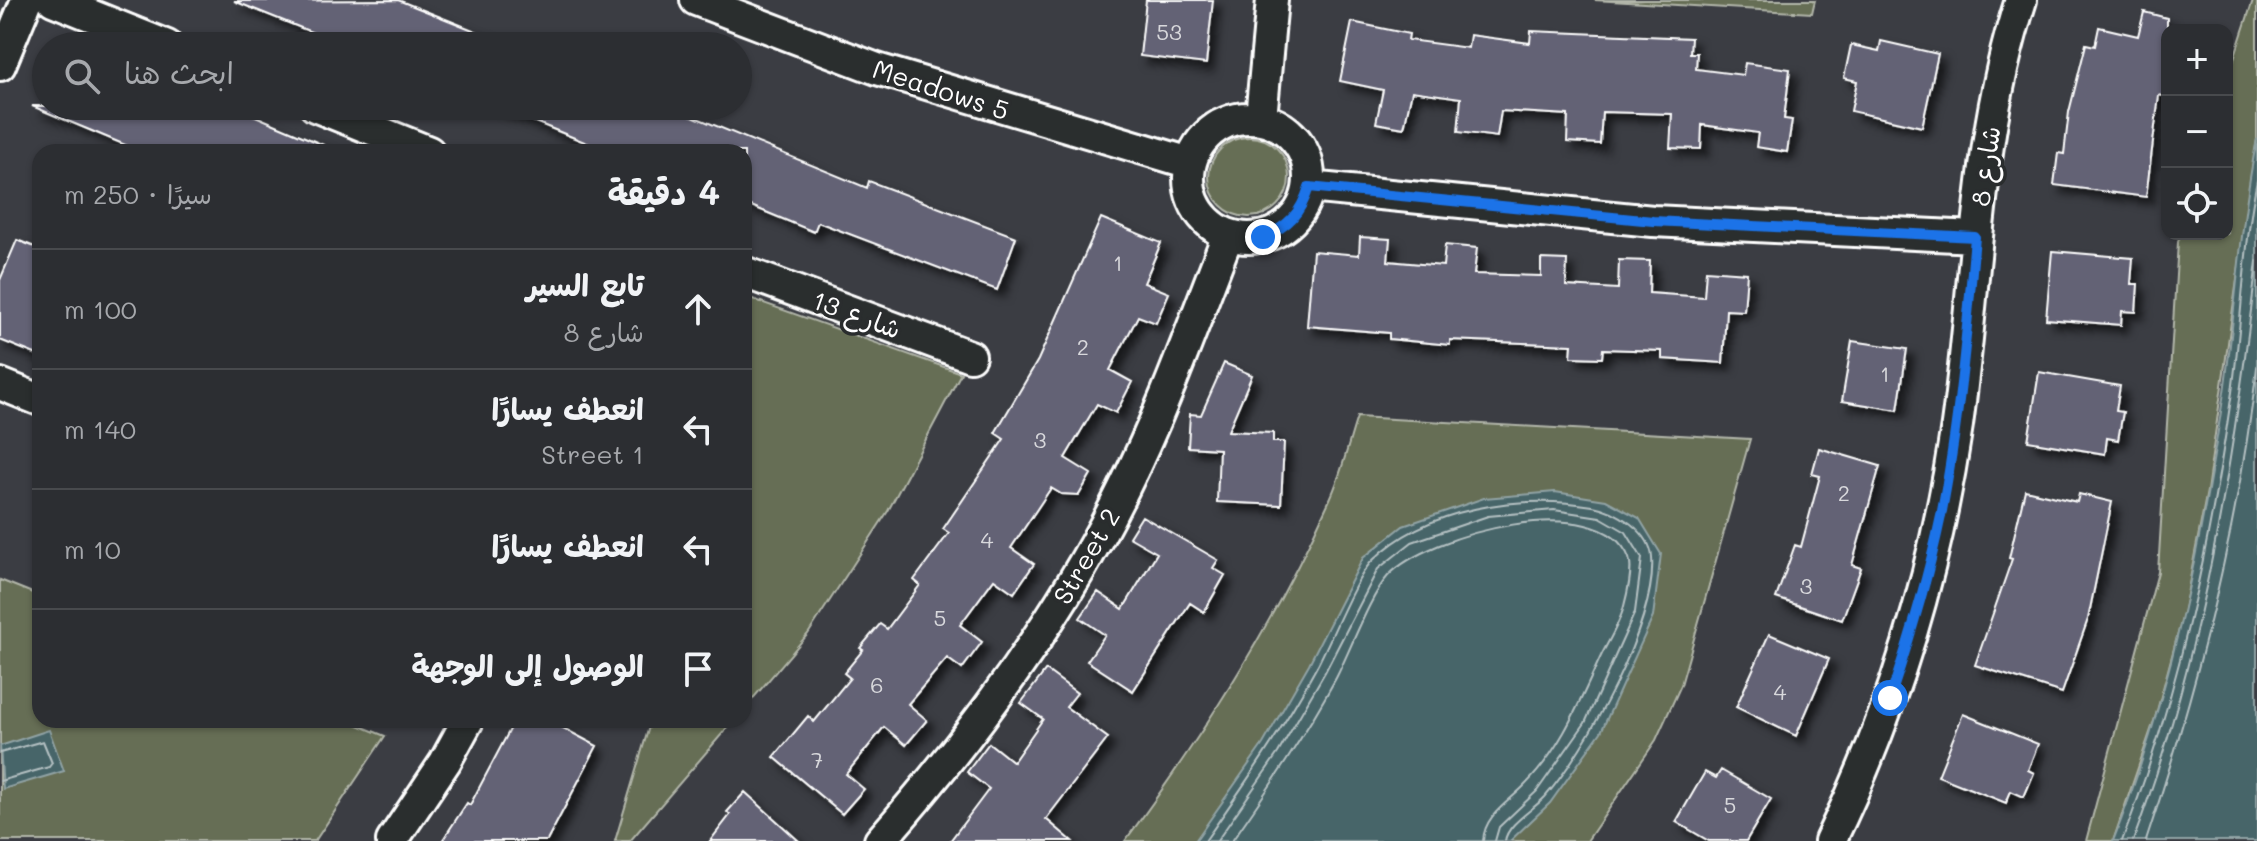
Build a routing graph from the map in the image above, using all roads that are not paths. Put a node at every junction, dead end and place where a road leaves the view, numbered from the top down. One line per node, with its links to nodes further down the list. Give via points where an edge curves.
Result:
1 (27, 0): 7 (street)
2 (53, 0): 6 (street)
3 (696, 0): 11 (street, Meadows 5, via 877,69)
4 (1272, 0): 8 (street)
5 (2021, 0): 14 (street, شارع 8, via 2007,41 1983,162)
6 (132, 32)
7 (0, 65)
8 (1261, 118): 11 (street, via 1233,119 1208,132); 12 (street, via 1282,127 1298,143 1308,164)
9 (350, 120): 10 (street)
10 (409, 144)
11 (1190, 163): 13 (street, via 1189,185 1196,206)
12 (1309, 187): 13 (street, via 1304,204 1280,230 1263,237); 14 (street, via 1653,221)
13 (1228, 235): 21 (street, Street 2, via 1161,407 1082,568 980,719)
14 (1975, 237): 22 (street, شارع 8, via 1957,424 1919,609 1859,782)
15 (752, 275): 16 (street, شارع 13)
16 (970, 356)
17 (0, 384): 18 (street)
18 (32, 397)
19 (464, 728): 20 (street)
20 (392, 841)
21 (880, 841)
22 (1830, 841)

